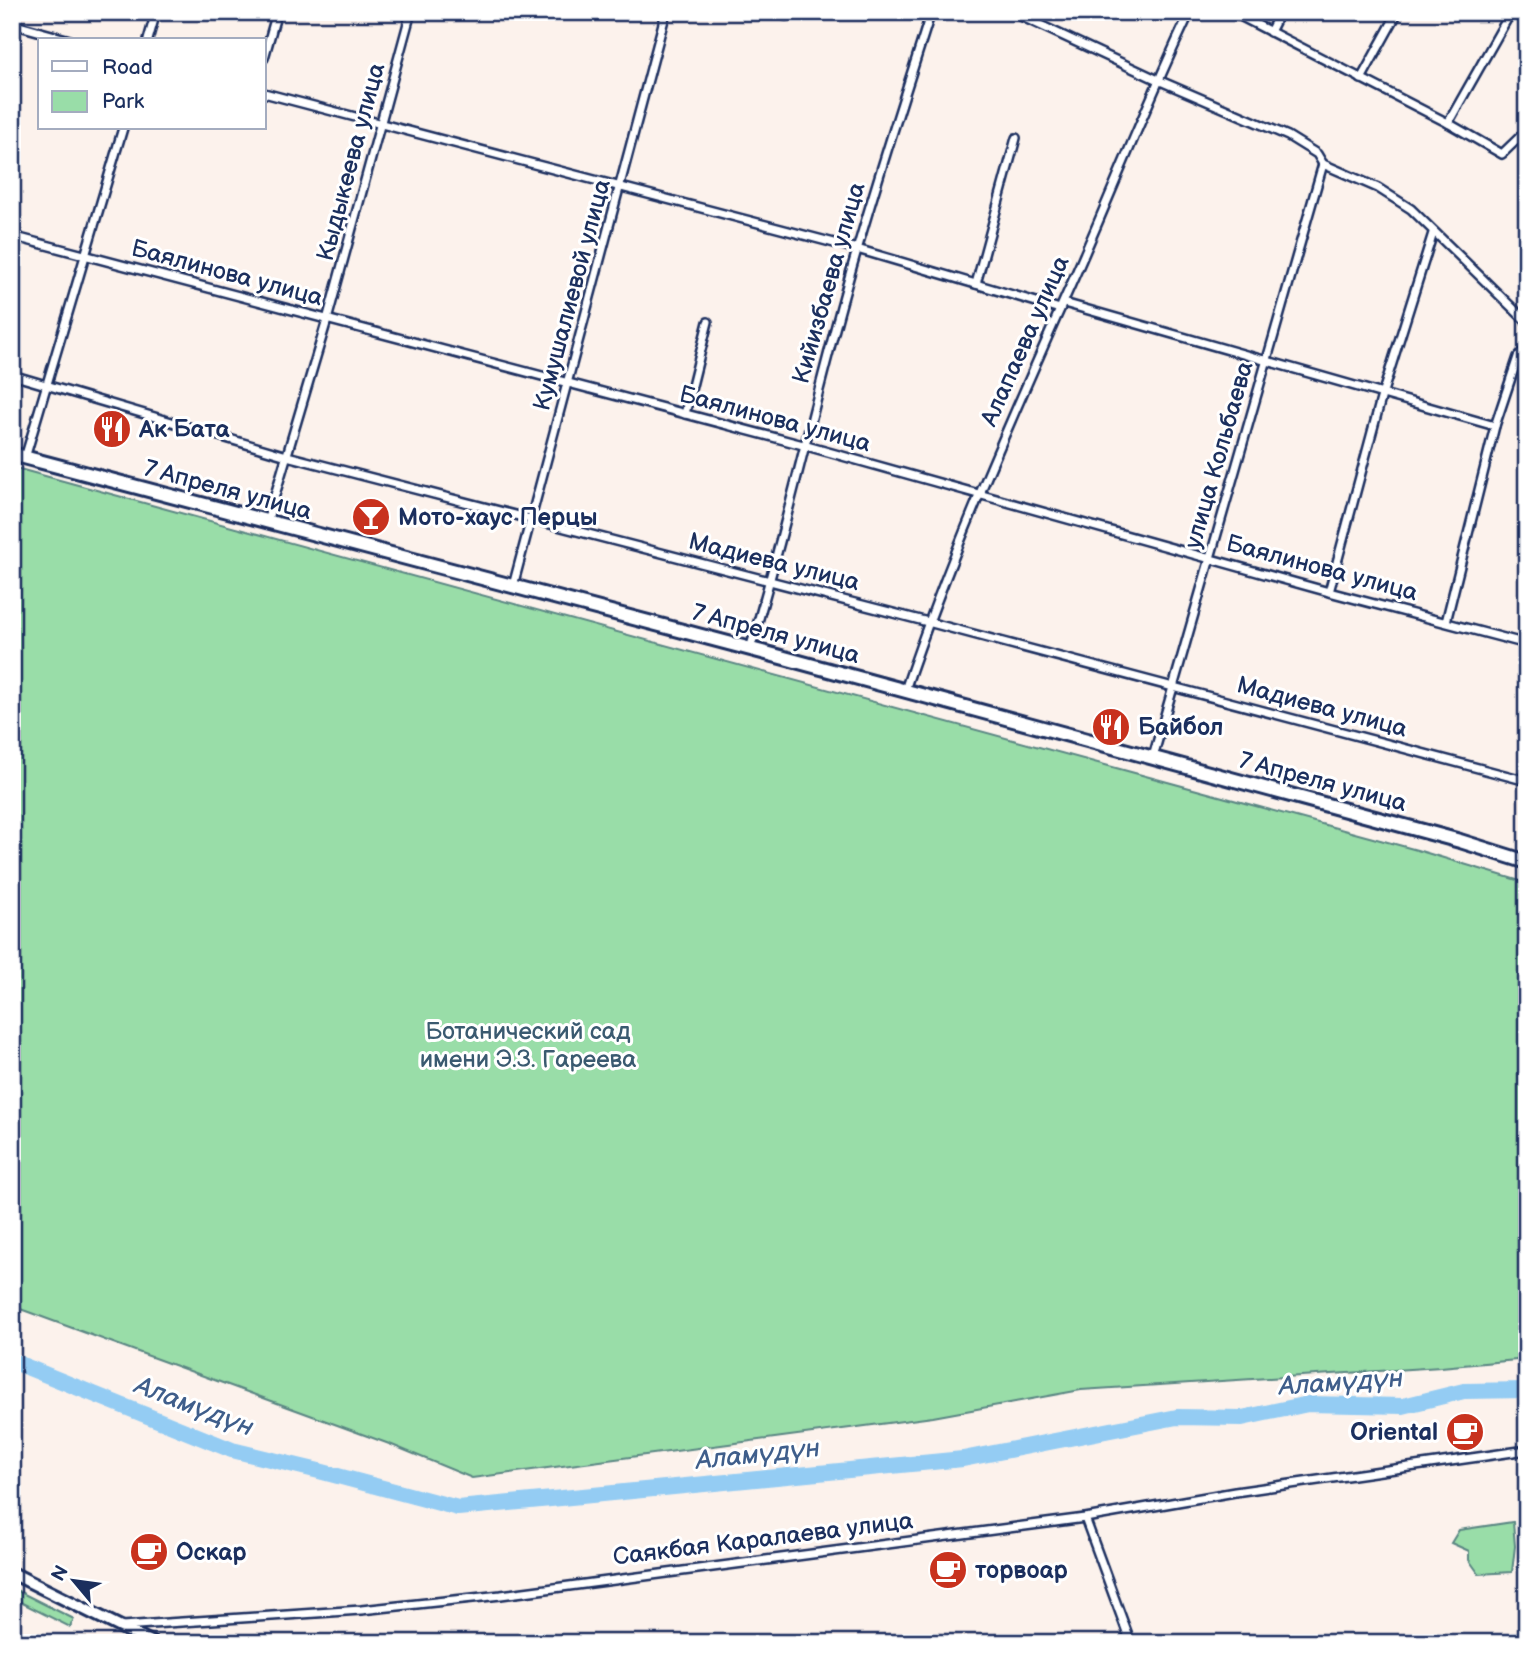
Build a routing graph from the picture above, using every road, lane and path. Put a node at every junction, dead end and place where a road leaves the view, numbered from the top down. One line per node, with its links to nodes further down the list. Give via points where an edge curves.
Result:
1 (156, 12): 17 (street)
2 (277, 12): 18 (street)
3 (411, 12): 22 (street, Кыдыкеева улица)
4 (666, 12): 28 (street, Кумушалиевой улица)
5 (772, 12): 13 (street)
6 (931, 12): 31 (street, Кийизбаева улица)
7 (1012, 12): 20 (street)
8 (1190, 12): 20 (street, Алапаева улица)
9 (1232, 12): 15 (street)
10 (1280, 12): 15 (street)
11 (1398, 12): 19 (street)
12 (1511, 12): 23 (street)
13 (786, 16)
14 (12, 24): 16 (street)
15 (1270, 32): 19 (street)
16 (62, 38)
17 (149, 38)
18 (266, 51)
19 (1362, 79): 23 (street)
20 (1158, 80): 27 (street, via 1288,136 1317,153); 34 (street, Алапаева улица)
21 (266, 94): 22 (street)
22 (382, 123): 28 (street); 35 (street, Кыдыкеева улица)
23 (1448, 123): 25 (street, via 1502,154)
24 (122, 130): 32 (street)
25 (1527, 130)
26 (1016, 138): 33 (street)
27 (1323, 164): 29 (street, via 1378,188 1410,209); 39 (street, улица Кольбаева)
28 (621, 186): 31 (street); 41 (street, Кумушалиевой улица)
29 (1433, 233): 37 (street); 43 (street)
30 (12, 236): 32 (street, Баялинова улица)
31 (857, 249): 33 (street); 46 (street, Кийизбаева улица)
32 (86, 255): 35 (street, Баялинова улица); 42 (street)
33 (976, 284): 34 (street)
34 (1062, 306): 39 (street); 49 (street, Алапаева улица)
35 (327, 320): 41 (street, Баялинова улица); 48 (street, Кыдыкеева улица)
36 (708, 322): 44 (street)
37 (1527, 323)
38 (1527, 347): 45 (street, via 1518,357)
39 (1267, 361): 43 (street); 52 (street, улица Кольбаева)
40 (12, 375): 42 (street, Мадиева улица)
41 (568, 384): 44 (street, Баялинова улица); 50 (street, Кумушалиевой улица)
42 (47, 385): 47 (street); 48 (street, Мадиева улица)
43 (1382, 394): 45 (street); 55 (street)
44 (685, 414): 46 (street, Баялинова улица)
45 (1495, 426): 57 (street)
46 (803, 445): 49 (street, Баялинова улица); 53 (street, Кийизбаева улица)
47 (19, 456): 51 (main road, 7 Апреля улица)
48 (286, 456): 50 (street, Мадиева улица); 51 (street, Кыдыкеева улица)
49 (980, 494): 52 (street, Баялинова улица); 56 (street, Алапаева улица)
50 (532, 519): 53 (street, Мадиева улица); 54 (street, Кумушалиевой улица)
51 (267, 522): 54 (main road, 7 Апреля улица)
52 (1209, 558): 55 (street, Баялинова улица); 60 (street, улица Кольбаева)
53 (770, 582): 56 (street, Мадиева улица); 59 (street, Кийизбаева улица)
54 (513, 586): 59 (main road, 7 Апреля улица)
55 (1329, 592): 57 (street, Баялинова улица)
56 (928, 622): 60 (street, Мадиева улица); 61 (street, Алапаева улица)
57 (1446, 622): 58 (street, Баялинова улица)
58 (1527, 643)
59 (750, 649): 61 (main road, 7 Апреля улица)
60 (1173, 688): 62 (street, улица Кольбаева); 63 (street, Мадиева улица)
61 (905, 690): 62 (main road, 7 Апреля улица)
62 (1153, 757): 64 (main road, 7 Апреля улица)
63 (1527, 781)
64 (1527, 862)
65 (1527, 1450): 66 (street, Саякбая Каралаева улица)
66 (1085, 1518): 68 (street, Саякбая Каралаева улица, via 446,1602); 70 (street)
67 (12, 1573): 68 (main road, Саякбая Каралаева улица)
68 (120, 1626): 69 (main road)
69 (153, 1643)
70 (1131, 1643)

